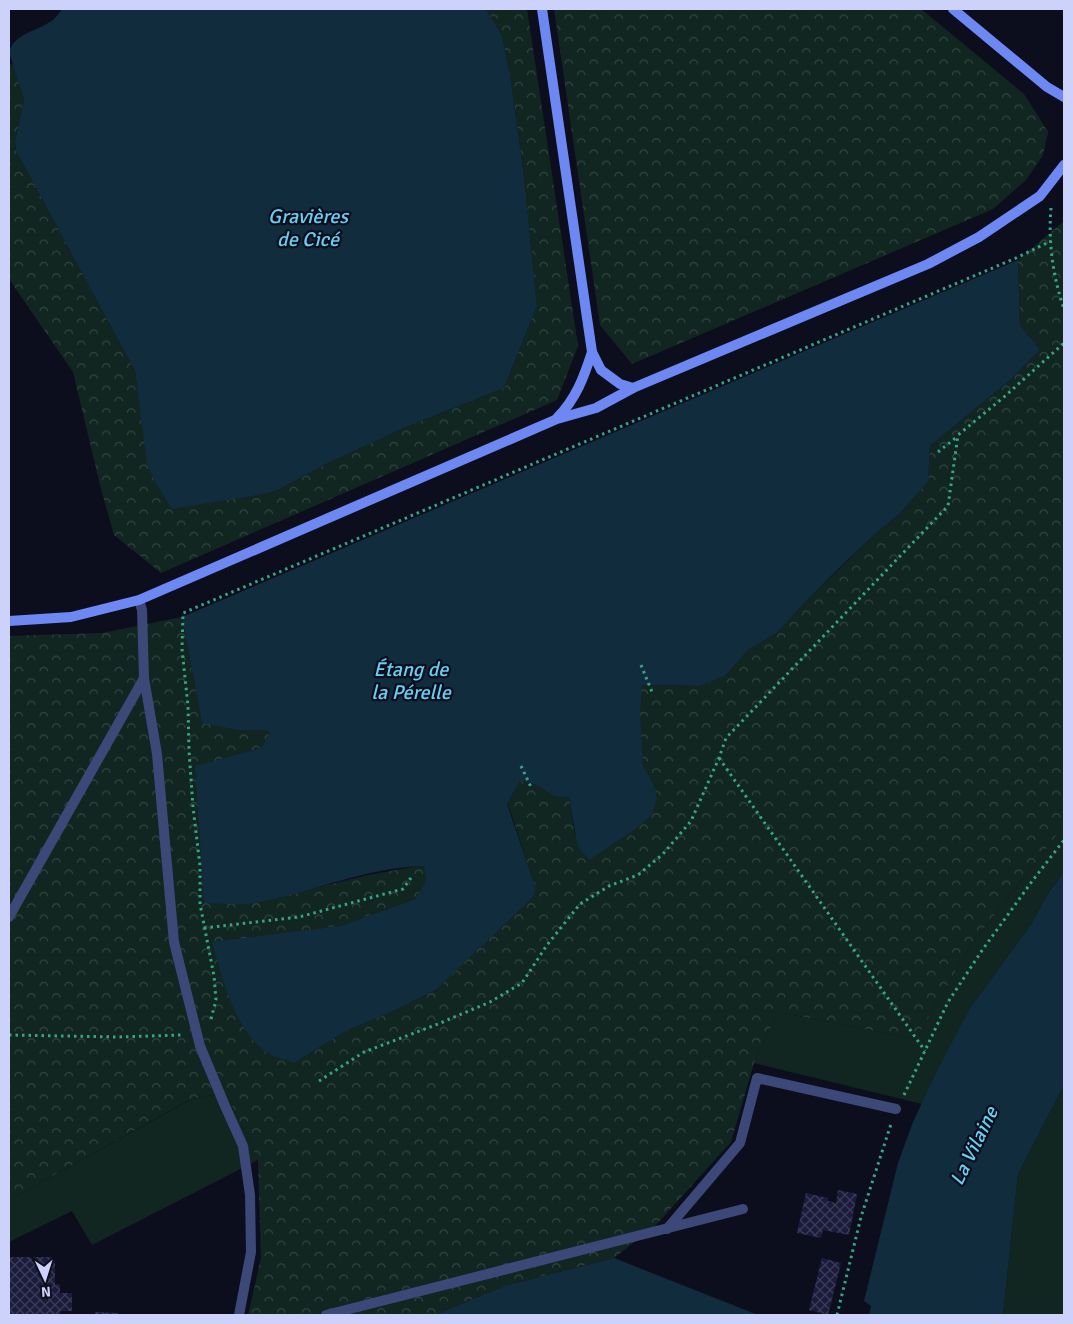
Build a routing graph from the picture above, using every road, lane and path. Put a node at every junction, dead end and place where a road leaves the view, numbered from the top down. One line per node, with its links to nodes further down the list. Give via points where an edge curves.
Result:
1 (542, 9): 9 (main road)
2 (953, 9): 3 (main road)
3 (1064, 98)
4 (1064, 165): 10 (main road, via 1040,196 979,237 928,264)
5 (1050, 208): 6 (path)
6 (1051, 241): 7 (path); 25 (path, via 182,613 188,751)
7 (1064, 309)
8 (1064, 343): 12 (path)
9 (592, 352): 10 (main road, via 600,370 620,384); 11 (main road, via 582,382)
10 (633, 388): 11 (main road, via 596,408)
11 (557, 419): 14 (main road)
12 (958, 436): 13 (path); 19 (path, via 948,506 726,738)
13 (938, 452)
14 (139, 600): 15 (main road, via 71,617); 17 (street)
15 (9, 621)
16 (641, 665): 18 (path)
17 (144, 678): 24 (street); 27 (street, via 157,754 174,942)
18 (652, 692)
19 (719, 758): 29 (path); 30 (path, via 691,821 664,854 638,875 608,886 580,904 522,983 481,1006 364,1052)
20 (521, 766): 21 (path)
21 (532, 789)
22 (1064, 840): 29 (path, via 953,995)
23 (413, 875): 25 (path, via 404,890 328,910 299,917)
24 (9, 918)
25 (204, 928): 26 (path, via 216,1000)
26 (210, 1022)
27 (197, 1034): 28 (path, via 118,1037); 34 (street, via 243,1146 250,1195 251,1252)
28 (9, 1035)
29 (925, 1052): 31 (path)
30 (319, 1081)
31 (896, 1109): 33 (street, via 757,1078 740,1143); 36 (path, via 861,1217)
32 (743, 1209): 33 (street)
33 (667, 1229): 35 (street)
34 (239, 1315)
35 (326, 1315)
36 (837, 1315)

